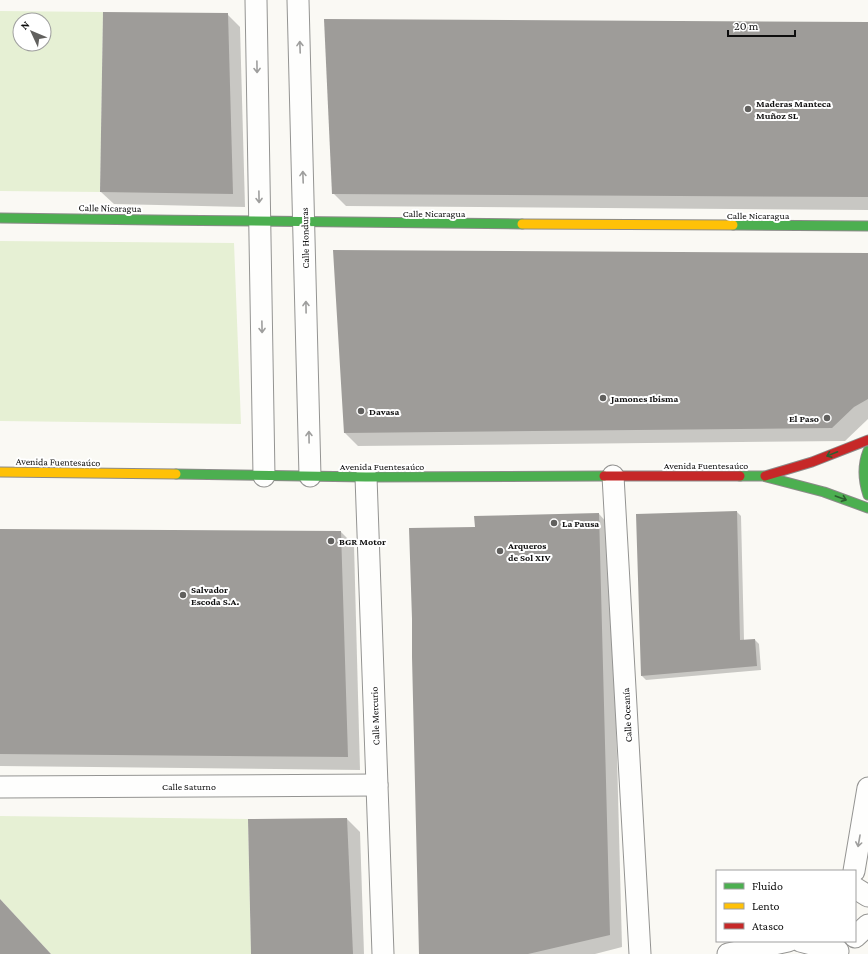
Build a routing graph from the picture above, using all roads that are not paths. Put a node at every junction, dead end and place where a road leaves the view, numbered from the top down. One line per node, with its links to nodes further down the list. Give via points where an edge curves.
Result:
1 (256, 0): 4 (street, one-way to 4)
2 (298, 0): 5 (street, Calle Honduras, one-way to 2)
3 (0, 218): 4 (street, Calle Nicaragua)
4 (260, 221): 5 (street, Calle Nicaragua); 10 (street, one-way to 10)
5 (304, 223): 6 (street, Calle Nicaragua); 11 (street, Calle Honduras, one-way to 5)
6 (868, 226)
7 (868, 440): 13 (street, Avenida Fuentesaúco, one-way to 13, via 812,462)
8 (868, 451): 15 (street, via 864,475)
9 (0, 472): 10 (street, Avenida Fuentesaúco)
10 (264, 476): 11 (street, Avenida Fuentesaúco)
11 (310, 476): 14 (street, Avenida Fuentesaúco)
12 (613, 476): 13 (street, Avenida Fuentesaúco); 14 (street, Avenida Fuentesaúco); 29 (street, Calle Oceanía)
13 (763, 476): 16 (street, Avenida Fuentesaúco, one-way to 16, via 824,492)
14 (366, 477): 17 (street, Calle Mercurio)
15 (868, 496)
16 (868, 508)
17 (377, 785): 18 (street, Calle Saturno); 28 (street, Calle Mercurio)
18 (0, 787)
19 (868, 788): 20 (street, one-way to 20)
20 (854, 870)
21 (856, 889): 22 (street)
22 (868, 896)
23 (868, 925): 24 (street)
24 (856, 935)
25 (783, 942): 30 (street)
26 (807, 942): 27 (street)
27 (842, 947)
28 (383, 954)
29 (640, 954)
30 (728, 954)

